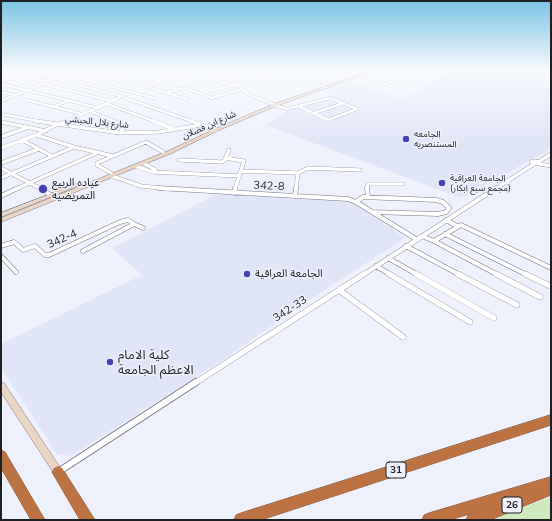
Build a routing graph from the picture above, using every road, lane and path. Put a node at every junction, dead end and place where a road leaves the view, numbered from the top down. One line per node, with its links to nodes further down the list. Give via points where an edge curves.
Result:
1 (7, 93): 13 (street)
2 (18, 93): 13 (street)
3 (44, 93): 19 (street)
4 (81, 93): 21 (street)
5 (106, 93): 14 (street)
6 (133, 93): 15 (street)
7 (139, 93): 16 (street)
8 (172, 93): 17 (street)
9 (198, 93): 10 (street, via 210,98)
10 (227, 93)
11 (247, 93): 24 (street)
12 (307, 93): 24 (street, شارع ابن فضلان)
13 (15, 95): 20 (street)
14 (119, 97): 15 (street); 21 (street)
15 (126, 97): 35 (street)
16 (154, 98)
17 (187, 99)
18 (27, 100): 25 (street)
19 (70, 100): 25 (street); 27 (street)
20 (1, 101)
21 (112, 101): 23 (street)
22 (344, 103): 26 (street, via 330,98); 29 (street); 29 (street, via 358,109 328,120)
23 (108, 104): 27 (street); 38 (street)
24 (274, 105): 26 (street, via 287,109); 39 (street, شارع ابن فضلان)
25 (53, 107): 31 (street)
26 (300, 107): 29 (street)
27 (99, 108): 28 (street)
28 (90, 111): 31 (street); 41 (street, via 123,125)
29 (314, 113)
30 (1, 114): 34 (street, شارع بلال الحبشي)
31 (82, 114): 34 (street)
32 (1, 122): 33 (street)
33 (8, 124): 36 (street); 37 (street)
34 (59, 124): 40 (street); 41 (street, شارع بلال الحبشي)
35 (201, 124): 38 (street, شارع بلال الحبشي); 39 (street)
36 (1, 126)
37 (27, 127): 40 (street); 43 (street)
38 (176, 130): 41 (street, شارع بلال الحبشي)
39 (216, 130): 45 (street, شارع ابن فضلان)
40 (46, 131): 42 (street)
41 (120, 133)
42 (36, 135): 44 (street); 46 (street)
43 (1, 137)
44 (22, 140): 47 (street); 48 (street)
45 (181, 146): 51 (street, شارع ابن فضلان); 58 (street, شارع ابن فضلان)
46 (74, 147): 50 (street); 53 (street)
47 (1, 148)
48 (39, 149): 53 (street); 57 (street)
49 (229, 150): 55 (street)
50 (99, 152): 54 (street); 71 (street)
51 (163, 152): 54 (street, via 146,142); 68 (street, شارع ابن فضلان)
52 (551, 154): 59 (street, 342-33)
53 (52, 156): 66 (street)
54 (114, 156): 68 (street, via 97,164)
55 (225, 158): 56 (street, via 222,162); 64 (street, via 244,161)
56 (179, 160)
57 (1, 163)
58 (143, 163): 60 (street, شارع ابن فضلان); 65 (street)
59 (537, 163): 61 (street); 82 (street, 342-33)
60 (136, 166): 65 (street); 68 (street, شارع ابن فضلان)
61 (551, 166)
62 (1, 168): 66 (street)
63 (360, 170): 67 (street, via 308,168)
64 (242, 171): 67 (street); 69 (street)
65 (156, 172): 69 (street)
66 (11, 173): 70 (street); 71 (street)
67 (298, 173): 77 (street)
68 (111, 175): 72 (street, شارع ابن فضلان); 74 (street, 342-8, via 154,188)
69 (240, 176): 74 (street)
70 (1, 178)
71 (30, 184): 75 (street); 76 (street)
72 (89, 184): 75 (street); 81 (street, شارع ابن فضلان); 83 (street, via 75,193)
73 (403, 184): 78 (street, via 368,184)
74 (234, 193): 77 (street, 342-8)
75 (51, 195): 81 (street)
76 (1, 196)
77 (294, 196): 79 (street, 342-8)
78 (368, 197): 79 (street); 80 (street, via 436,200 449,208 441,214)
79 (356, 202): 80 (street, 342-8)
80 (371, 212): 89 (street, 342-8)
81 (1, 218)
82 (446, 220): 85 (street); 88 (street, 342-33)
83 (1, 224)
84 (134, 224): 86 (street); 91 (street, 342-4, via 128,220 120,222 49,255 45,255 35,246 21,250 14,242); 93 (street)
85 (457, 226): 87 (street); 97 (street, via 461,225)
86 (143, 228)
87 (445, 234): 90 (street); 99 (street)
88 (422, 236): 89 (street, 342-33); 90 (street)
89 (416, 239): 92 (street, 342-33)
90 (434, 241): 101 (street)
91 (1, 246)
92 (406, 246): 95 (street, 342-33); 102 (street)
93 (83, 251)
94 (1, 256): 98 (street)
95 (388, 258): 96 (street, 342-33); 103 (street)
96 (376, 266): 100 (street, 342-33); 104 (street)
97 (551, 268)
98 (16, 272)
99 (550, 286)
100 (339, 290): 105 (street); 109 (street, 342-33)
101 (540, 297)
102 (516, 305)
103 (494, 318)
104 (470, 322)
105 (403, 337)
106 (1, 385): 109 (street)
107 (551, 420): 114 (highway, 31)
108 (1, 456): 112 (highway)
109 (58, 472): 113 (highway)
110 (551, 483): 115 (highway)
111 (551, 489): 116 (highway, 26)
112 (38, 520)
113 (88, 520)
114 (241, 520)
115 (429, 520)
116 (473, 520)

